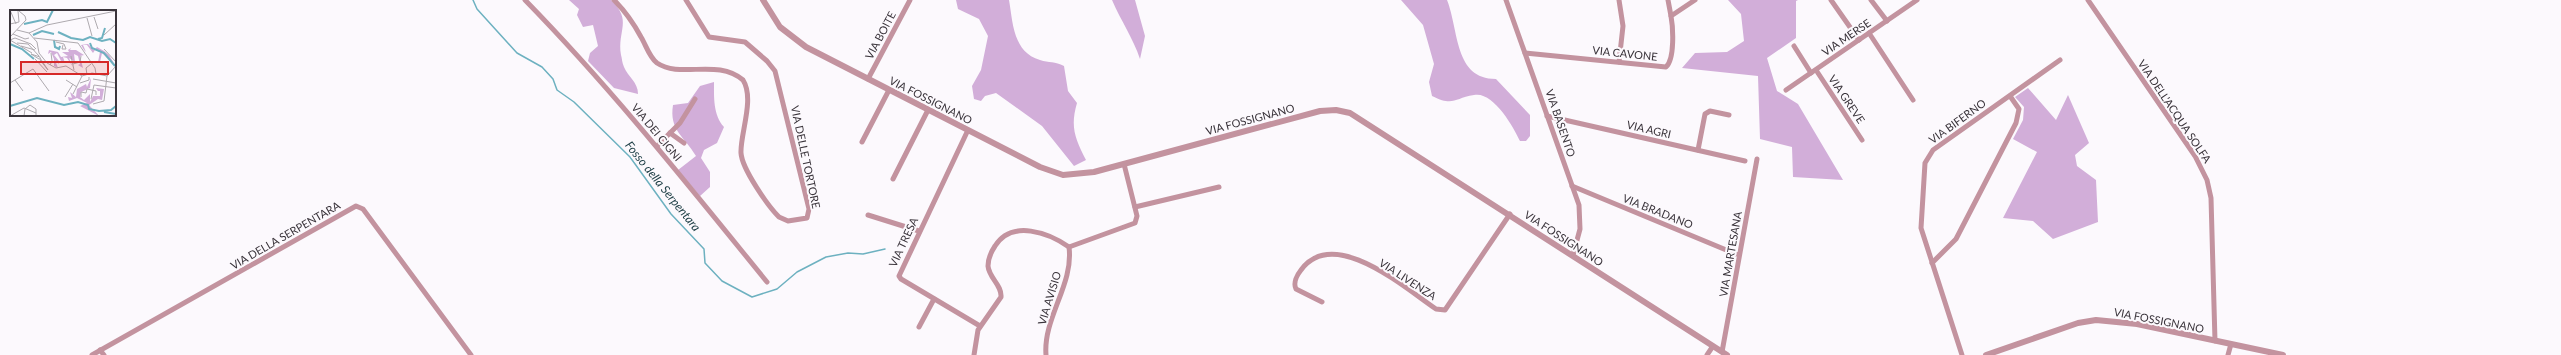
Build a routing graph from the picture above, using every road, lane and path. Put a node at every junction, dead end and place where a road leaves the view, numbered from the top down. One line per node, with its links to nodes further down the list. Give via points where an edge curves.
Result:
1 (524, 0): 37 (street, VIA DEI CIGNI, via 579,56)
2 (614, 0): 3 (street, VIA DELLE TORTORE, via 629,19 651,57 658,63 675,67 724,70 743,80 747,112 741,150 743,161 779,217 788,221 807,218 810,211 775,71 767,60 745,42 709,37)
3 (686, 0)
4 (763, 0): 23 (street, VIA FOSSIGNANO, via 777,24 790,36 813,51)
5 (910, 0): 23 (street, VIA BOITE)
6 (1506, 0): 19 (street, VIA BASENTO)
7 (1619, 0): 21 (street, via 1623,26)
8 (1668, 0): 14 (street)
9 (1695, 0): 14 (street)
10 (1831, 0): 17 (street)
11 (1872, 0): 15 (street)
12 (1917, 0): 15 (street, VIA MERSE)
13 (2088, 0): 58 (street, VIA DELL'ACQUA SOLFA, via 2195,156 2209,184)
14 (1671, 16): 21 (street, VIA CAVONE, via 1672,40 1667,66)
15 (1886, 21): 16 (street, VIA MERSE)
16 (1869, 33): 17 (street, VIA MERSE); 28 (street)
17 (1859, 40): 22 (street, VIA MERSE)
18 (1794, 46): 22 (street, VIA GREVE)
19 (1525, 53): 21 (street, VIA CAVONE); 31 (street, VIA BASENTO)
20 (2060, 60): 26 (street, VIA BIFERNO)
21 (1619, 62)
22 (1813, 71): 25 (street, VIA MERSE); 34 (street, VIA GREVE)
23 (868, 79): 24 (street, VIA FOSSIGNANO)
24 (889, 90): 29 (street, VIA FOSSIGNANO); 35 (street)
25 (1786, 90)
26 (2010, 96): 52 (street, via 2019,109 2016,123 1956,239); 52 (street, VIA BIFERNO, via 1928,156 1921,221)
27 (695, 99): 33 (street)
28 (1914, 100)
29 (928, 110): 32 (street, VIA FOSSIGNANO); 42 (street)
30 (1729, 115): 38 (street, via 1710,112 1705,114)
31 (1547, 116): 38 (street, VIA AGRI); 43 (street, VIA BASENTO)
32 (968, 130): 41 (street, VIA FOSSIGNANO, via 1058,174 1083,174); 48 (street, VIA TRESA)
33 (670, 133): 36 (street); 37 (street)
34 (1862, 140)
35 (862, 142)
36 (684, 143)
37 (657, 146): 53 (street, VIA DEI CIGNI)
38 (1698, 150): 40 (street, VIA AGRI)
39 (1757, 159): 62 (street, VIA MARTESANA)
40 (1745, 161)
41 (1124, 164): 45 (street); 46 (street, VIA FOSSIGNANO, via 1316,112 1336,110 1364,120)
42 (893, 179)
43 (1572, 186): 50 (street, VIA BRADANO); 51 (street, VIA BASENTO, via 1579,205 1581,222)
44 (1219, 187): 45 (street)
45 (1135, 207): 49 (street, via 1135,223)
46 (1510, 214): 51 (street, VIA FOSSIGNANO); 55 (street, VIA LIVENZA, via 1445,310 1436,309 1361,260 1343,254 1327,255 1313,260 1304,266 1298,275 1296,290)
47 (868, 216): 48 (street)
48 (919, 231): 54 (street, VIA TRESA, via 899,276)
49 (1069, 247): 57 (street, via 1056,238 1041,233 1019,231 1003,237 992,250 988,265 991,276 1001,291 1001,297); 67 (street, VIA AVISIO, via 1070,265 1053,313)
50 (1736, 254)
51 (1573, 255): 60 (street, VIA FOSSIGNANO)
52 (1932, 263): 69 (street, VIA BIFERNO)
53 (767, 282)
54 (934, 299): 56 (street); 57 (street, VIA TRESA)
55 (1322, 302)
56 (919, 326)
57 (980, 326): 66 (street, via 975,339)
58 (2215, 341): 59 (street, VIA FOSSIGNANO); 70 (street, VIA FOSSIGNANO, via 2137,324 2094,320)
59 (2231, 344): 71 (street); 72 (street, VIA FOSSIGNANO)
60 (1713, 346): 62 (street, VIA FOSSIGNANO); 68 (street)
61 (100, 350): 63 (street); 64 (street); 65 (street, VIA DELLA SERPENTARA, via 357,206 363,209)
62 (1725, 354)
63 (92, 355)
64 (104, 355)
65 (470, 355)
66 (974, 355)
67 (1046, 355)
68 (1707, 355)
69 (1962, 355)
70 (1986, 355)
71 (2228, 355)
72 (2283, 355)

